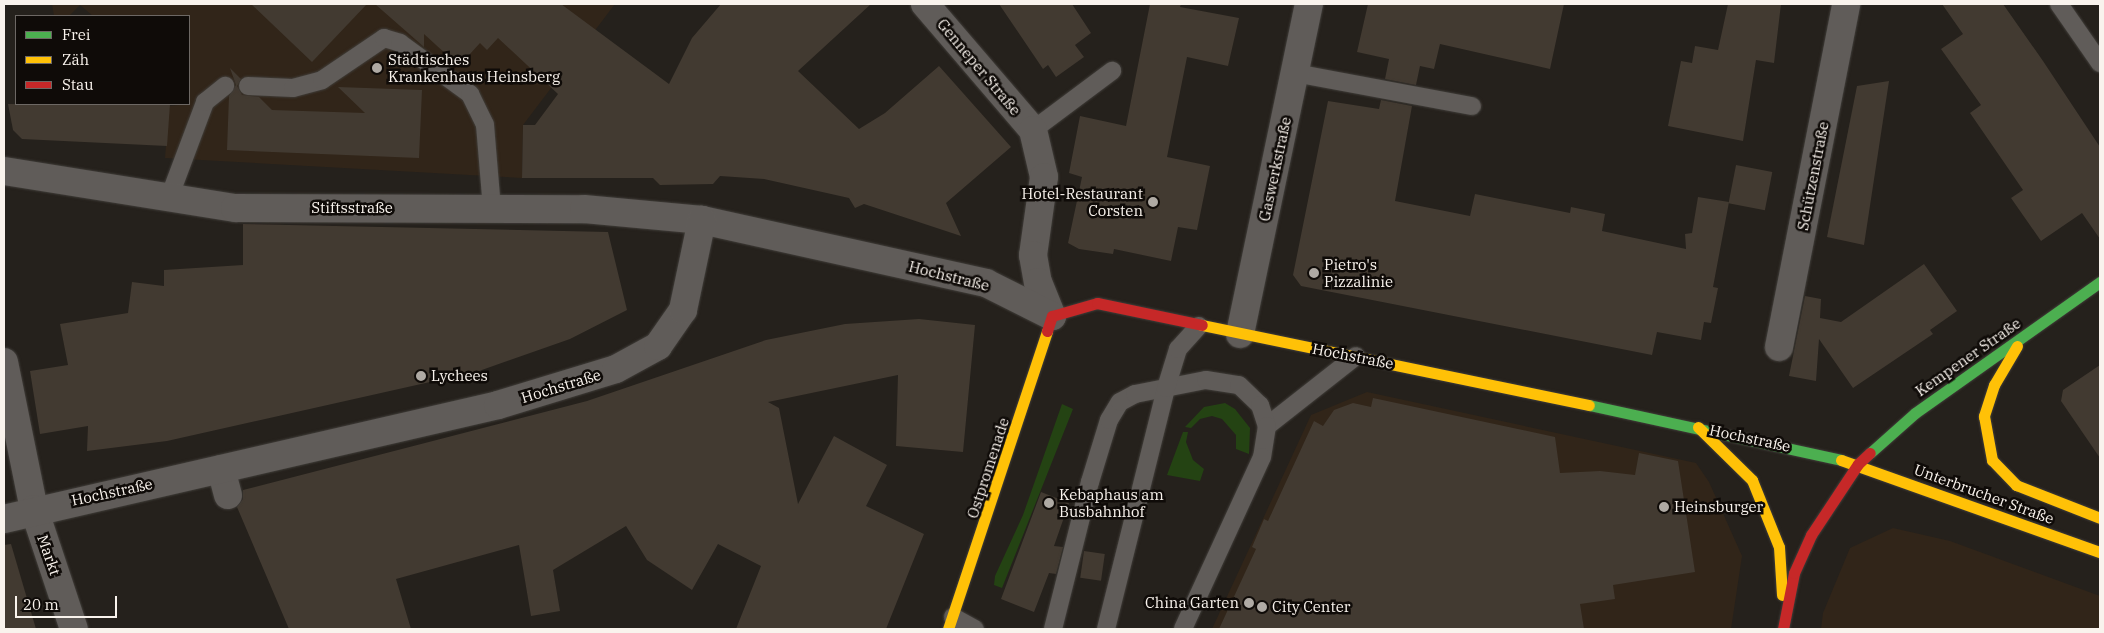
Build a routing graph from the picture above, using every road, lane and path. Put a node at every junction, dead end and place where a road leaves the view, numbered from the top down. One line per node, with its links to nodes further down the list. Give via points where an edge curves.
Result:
1 (925, 4): 11 (street, Genneper Straße)
2 (1309, 4): 7 (street, Gaswerkstraße)
3 (1846, 4): 21 (street, Schützenstraße)
4 (2059, 4): 5 (lane)
5 (2100, 63)
6 (1112, 71): 11 (lane)
7 (1295, 73): 10 (lane); 19 (street, Gaswerkstraße)
8 (225, 86): 13 (lane, via 205,102)
9 (248, 86): 14 (lane, via 293,88 322,80 384,38 400,43 470,94 485,125)
10 (1472, 106)
11 (1033, 130): 17 (street, Genneper Straße, via 1044,177 1033,255 1038,282)
12 (4, 171): 13 (street, Stiftsstraße)
13 (169, 198): 14 (street, Stiftsstraße, via 235,208)
14 (492, 208): 15 (street, Stiftsstraße, via 584,209)
15 (702, 220): 17 (street, Hochstraße, via 986,283); 28 (street, Hochstraße, via 683,310 658,346 616,369 498,405)
16 (2100, 282): 20 (street, Kempener Straße)
17 (1052, 316): 18 (street, Hochstraße, via 1076,306 1097,303); 34 (street, Ostpromenade)
18 (1199, 326): 19 (street, Hochstraße); 24 (lane, via 1178,349)
19 (1240, 334): 22 (street, Hochstraße)
20 (2022, 338): 27 (street, Kempener Straße, via 1915,412); 31 (street, via 1994,385 1984,416 1984,434 1992,460 2016,485)
21 (1779, 347)
22 (1356, 356): 25 (lane); 26 (street, Hochstraße)
23 (4, 362): 30 (street, Markt)
24 (1166, 388): 25 (lane, via 1206,380 1239,385 1260,405); 37 (lane, via 1135,394 1120,402 1109,420); 38 (lane)
25 (1267, 426): 39 (lane, via 1262,457)
26 (1698, 427): 27 (street, Hochstraße); 40 (street, via 1752,480 1770,516 1779,547)
27 (1858, 464): 33 (street, Unterbrucher Straße); 40 (street, Kempener Straße, via 1812,535 1794,573)
28 (221, 468): 29 (street); 30 (street, Hochstraße)
29 (228, 495)
30 (34, 509): 32 (street, Hochstraße); 35 (street, Markt)
31 (2100, 518)
32 (4, 519)
33 (2100, 552)
34 (951, 623): 36 (lane)
35 (74, 629)
36 (975, 629)
37 (1053, 629)
38 (1106, 629)
39 (1183, 629)
40 (1783, 629)

